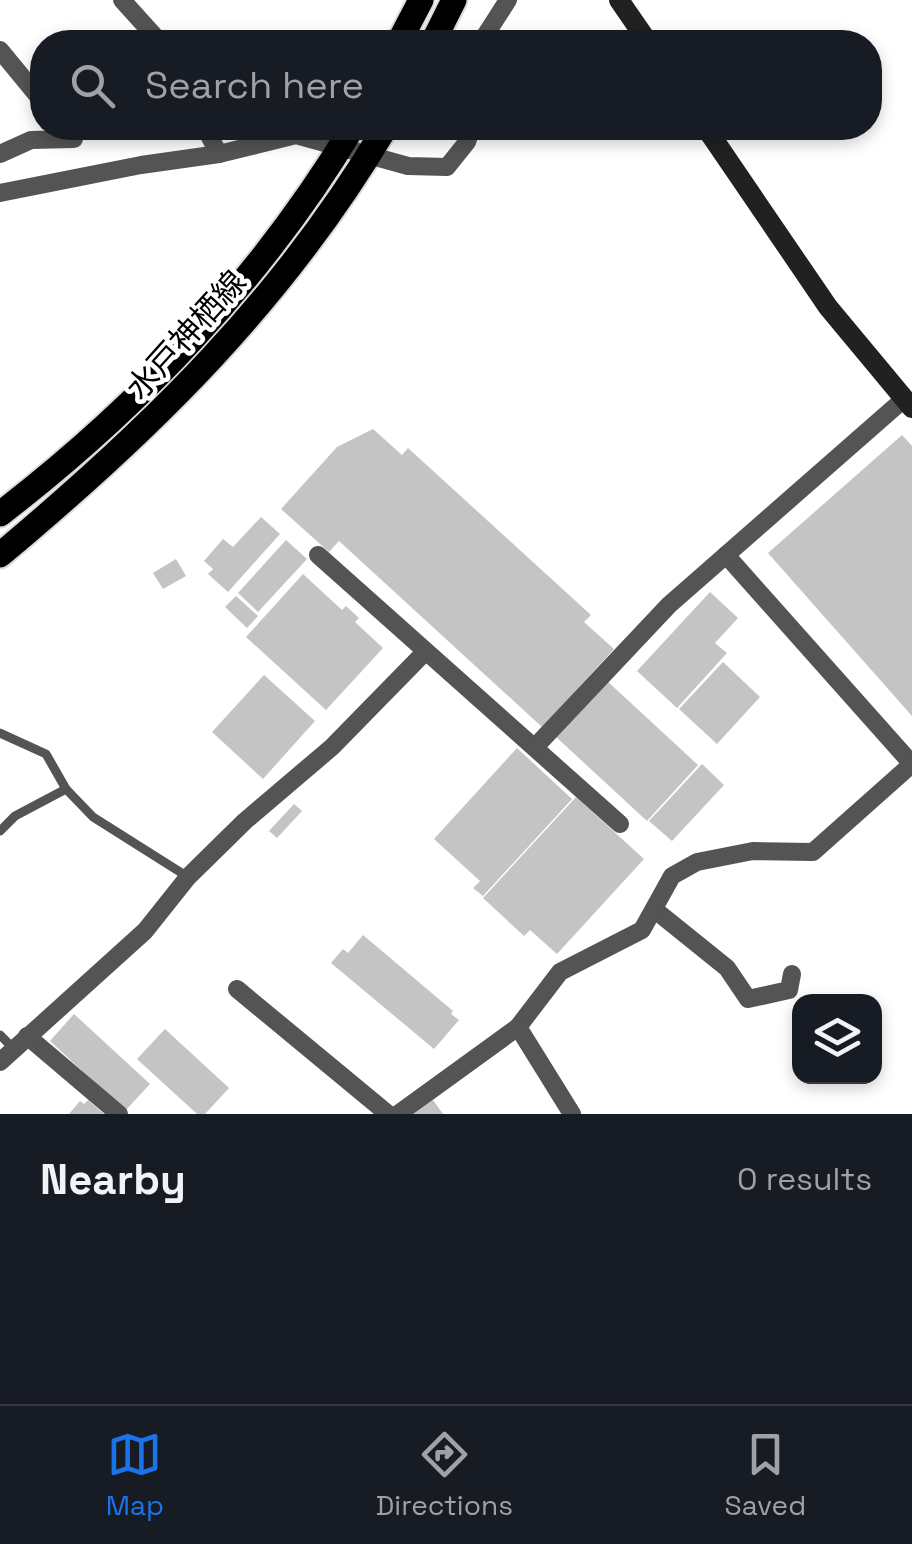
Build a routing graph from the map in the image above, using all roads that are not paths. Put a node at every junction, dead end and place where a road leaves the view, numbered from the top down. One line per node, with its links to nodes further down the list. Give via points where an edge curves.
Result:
1 (122, 0): 6 (street)
2 (454, 0): 9 (main road)
3 (508, 0): 10 (street)
4 (619, 0): 11 (street)
5 (417, 2): 7 (main road); 8 (street)
6 (149, 30)
7 (404, 30)
8 (434, 30)
9 (439, 30)
10 (489, 30)
11 (640, 30)
12 (0, 50): 13 (street)
13 (30, 86)
14 (31, 140): 22 (street)
15 (212, 140): 23 (street)
16 (276, 140): 23 (street)
17 (344, 140): 27 (main road, 水戸神栖線, via 198,332 139,396)
18 (350, 140): 24 (street)
19 (377, 140): 24 (main road, 水戸神栖線)
20 (468, 140): 24 (street, via 447,167 408,166)
21 (714, 140): 26 (street, via 828,307)
22 (0, 154)
23 (219, 154): 25 (street)
24 (369, 154): 28 (main road, 水戸神栖線, via 222,349 149,425)
25 (0, 193)
26 (908, 404): 30 (street)
27 (0, 514)
28 (0, 555)
29 (318, 555): 31 (street)
30 (726, 555): 33 (street, via 669,604); 34 (street)
31 (424, 653): 33 (street); 38 (street)
32 (0, 733): 35 (lane, via 46,754)
33 (536, 746): 36 (street)
34 (912, 764): 39 (street, via 813,852 753,850 697,862 672,876)
35 (66, 789): 37 (lane); 38 (lane, via 93,817)
36 (620, 824)
37 (0, 831)
38 (188, 878): 44 (street, via 145,931)
39 (655, 910): 40 (street, via 727,968 748,1000 790,990); 42 (street, via 642,930 560,972)
40 (792, 974)
41 (237, 989): 46 (street)
42 (518, 1026): 47 (street); 48 (street)
43 (0, 1034): 44 (lane)
44 (13, 1049): 45 (street)
45 (120, 1114)
46 (388, 1114)
47 (398, 1114)
48 (572, 1114)

